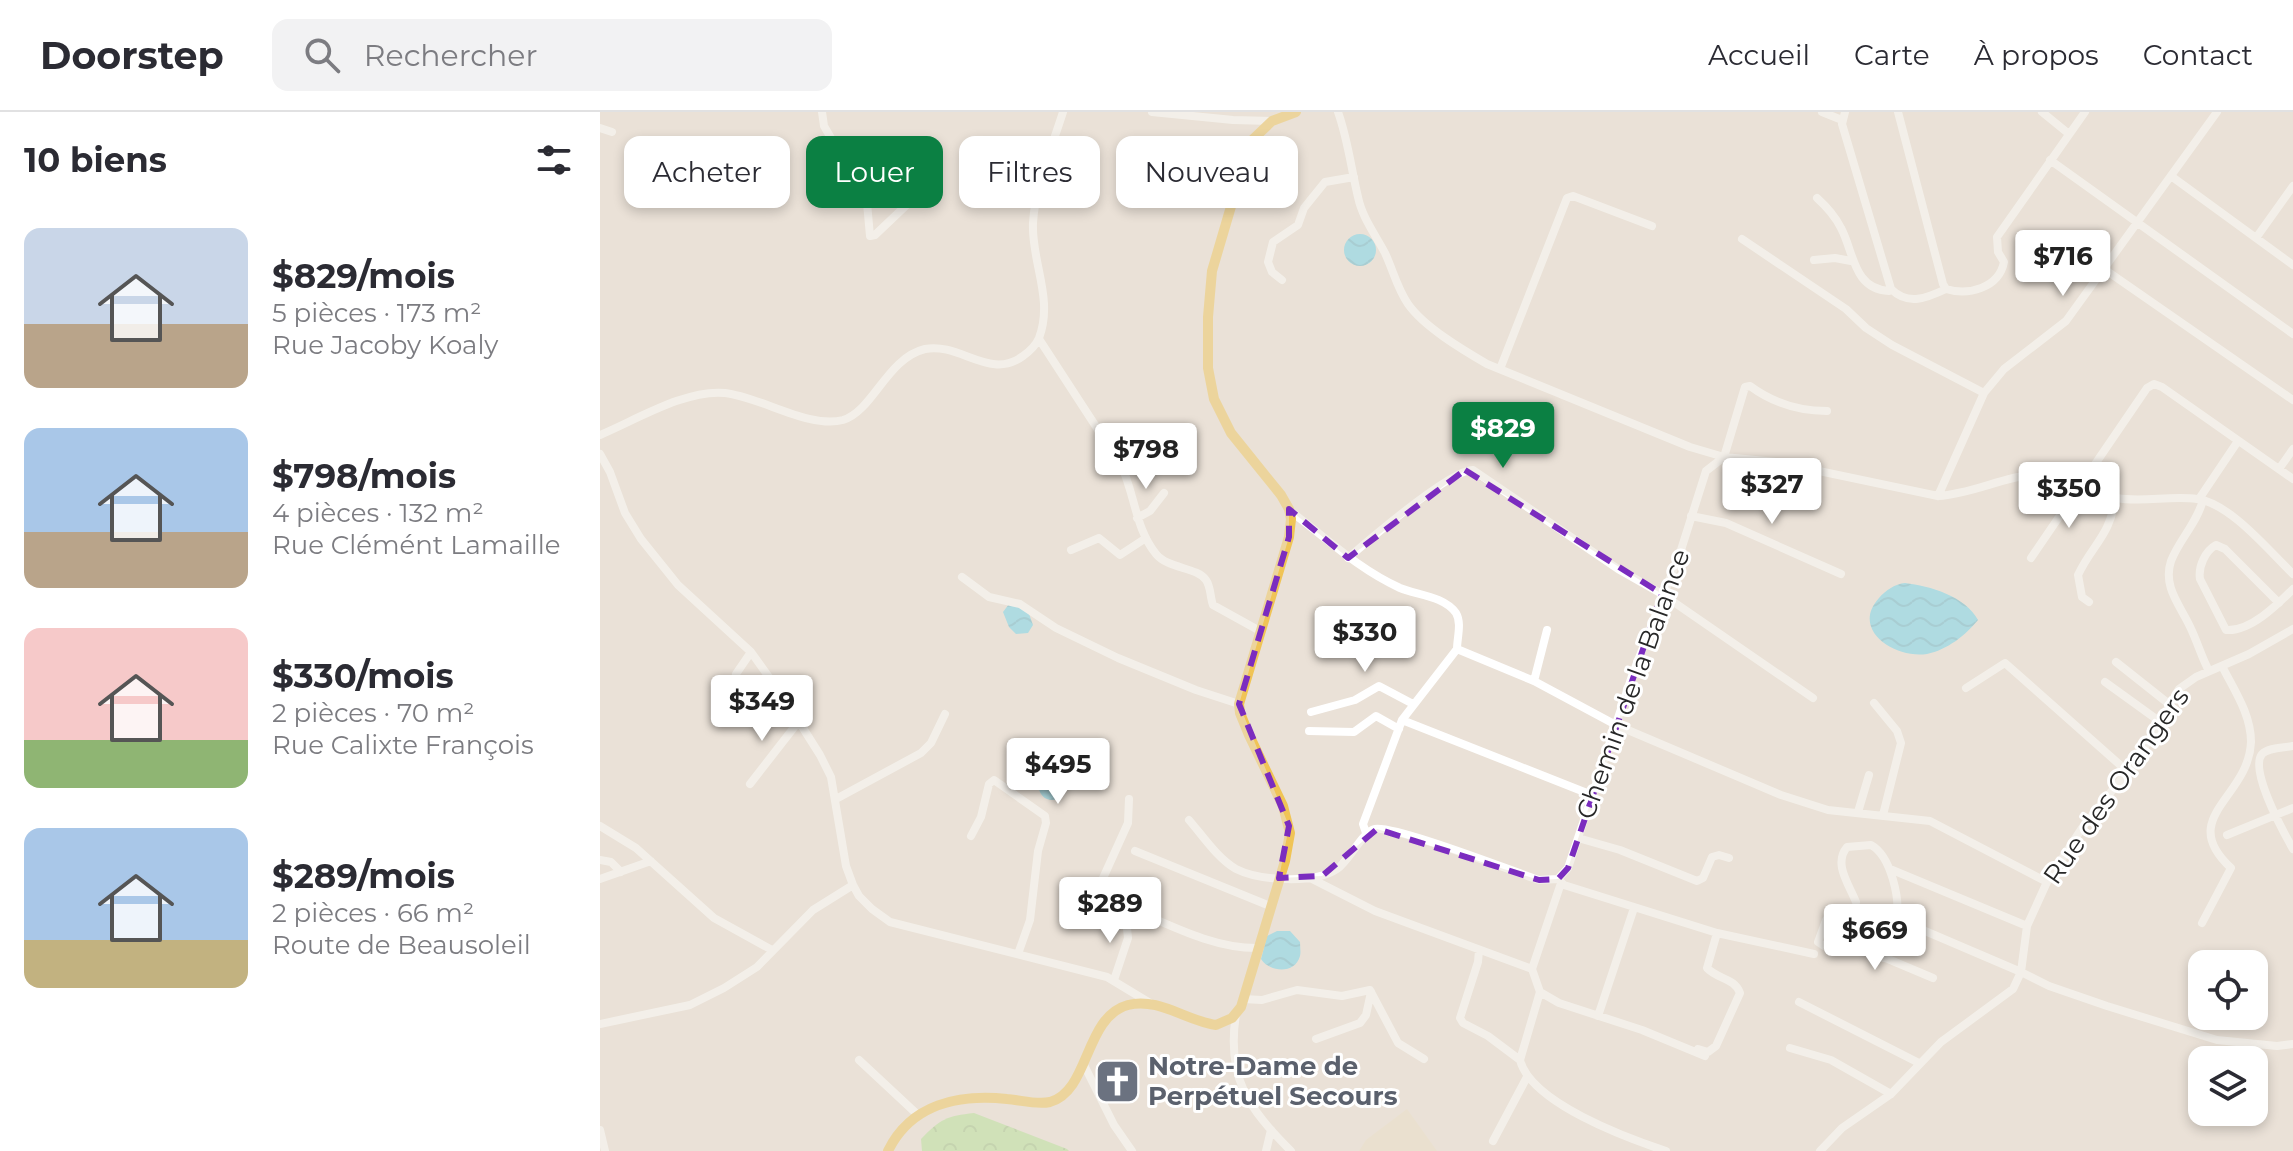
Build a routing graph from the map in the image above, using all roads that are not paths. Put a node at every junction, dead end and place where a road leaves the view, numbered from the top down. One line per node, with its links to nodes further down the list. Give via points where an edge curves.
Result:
1 (822, 112): 16 (street)
2 (1063, 112): 38 (street, via 1035,205 1043,296)
3 (1152, 112): 12 (street)
4 (1296, 112): 12 (main road)
5 (1338, 112): 20 (street)
6 (1822, 112): 11 (street)
7 (1898, 112): 36 (street)
8 (2042, 112): 15 (street)
9 (2085, 112): 15 (street)
10 (2217, 112): 19 (street)
11 (1843, 116): 35 (street)
12 (1272, 121): 17 (main road)
13 (600, 128): 14 (street)
14 (612, 132)
15 (2069, 134): 18 (street)
16 (830, 136)
17 (1256, 136)
18 (2050, 160): 26 (street); 36 (street, via 1997,237 2004,262 1999,275 1971,291)
19 (2171, 176): 26 (street); 28 (street)
20 (1354, 177): 34 (street, via 1325,182 1298,225 1273,242 1268,262); 39 (street, via 1365,219 1408,304 1469,354)
21 (2293, 186): 28 (street)
22 (1817, 198): 31 (street, via 1842,230)
23 (867, 208): 24 (street, via 870,236)
24 (903, 208)
25 (1230, 208): 55 (main road, via 1212,271 1212,389 1222,419)
26 (2138, 221): 33 (street); 37 (street)
27 (1652, 226): 39 (street, via 1567,198)
28 (2256, 238): 32 (street)
29 (1742, 239): 40 (street, via 1892,345)
30 (1814, 260): 31 (street)
31 (1851, 261): 35 (street, via 1875,288)
32 (2293, 265)
33 (2104, 269): 40 (street, via 2066,321 2004,369); 41 (street)
34 (1282, 280)
35 (1891, 289): 36 (street, via 1913,300)
36 (1946, 289)
37 (2293, 334)
38 (1039, 339): 43 (street, via 1020,359 1005,365 924,349 890,371 856,412 842,420 806,416 725,393 696,394); 57 (street, via 1121,465)
39 (1500, 369): 47 (street)
40 (1984, 393): 52 (street)
41 (2293, 400)
42 (1827, 411): 47 (street, via 1769,400 1745,387)
43 (600, 435)
44 (2238, 441): 48 (street); 50 (street, via 2154,384); 54 (street)
45 (2293, 449): 48 (street)
46 (600, 454): 73 (street, via 625,513 647,547 678,585)
47 (1724, 457): 52 (street, via 1776,462); 56 (street, Chemin de la Balance, via 1706,471)
48 (2279, 469): 49 (street)
49 (2293, 479)
50 (2081, 483): 52 (street, via 2043,474); 53 (street); 61 (street)
51 (1164, 493): 57 (street)
52 (1938, 496)
53 (2115, 498): 54 (street); 67 (street, via 2105,535 2078,575 2082,597)
54 (2201, 499): 63 (street, via 2227,512); 76 (street, via 2168,577)
55 (1289, 509): 60 (street); 71 (main road, via 1289,537)
56 (1691, 516): 62 (street, via 1726,523); 66 (street, Chemin de la Balance)
57 (1137, 518): 58 (street)
58 (1146, 538): 59 (street, via 1120,555 1099,538); 71 (street, via 1165,562 1206,579 1213,605)
59 (1071, 550)
60 (1348, 558): 66 (street, via 1469,469); 72 (street, via 1400,588 1452,609 1459,624)
61 (2031, 558)
62 (1841, 574)
63 (2293, 574)
64 (962, 577): 83 (street, via 989,597 1020,604 1118,658)
65 (2293, 589): 68 (street)
66 (1662, 594): 81 (street); 91 (street, Chemin de la Balance)
67 (2089, 602)
68 (2279, 603): 68 (street, via 2237,629 2226,630 2200,579 2210,550 2216,545 2225,549)
69 (2293, 629): 75 (street, Rue des Orangers)
70 (1547, 630): 78 (street)
71 (1260, 631): 83 (main road)
72 (1457, 649): 78 (street); 84 (street)
73 (751, 652): 77 (street); 88 (street)
74 (2116, 662): 85 (street)
75 (2222, 666): 76 (street, Rue des Orangers); 128 (street, via 2244,709 2251,743 2240,777 2210,827 2212,846 2231,868)
76 (2209, 671): 85 (street, Rue des Orangers, via 2184,684)
77 (736, 674)
78 (1534, 681): 91 (street)
79 (2105, 682): 89 (street)
80 (1966, 688): 94 (street, via 2005,663)
81 (1813, 698)
82 (1874, 703): 102 (street, via 1901,743)
83 (1239, 704): 117 (main road, via 1289,826)
84 (1413, 704): 86 (street, via 1379,686 1355,700); 90 (street)
85 (2169, 704): 89 (street, Rue des Orangers)
86 (1311, 712)
87 (945, 714): 98 (street, via 921,753)
88 (799, 721): 96 (street); 98 (street, via 827,767)
89 (2159, 721): 94 (street, Rue des Orangers)
90 (1401, 725): 92 (street, via 1376,716 1354,732); 97 (street); 106 (street, via 1363,824)
91 (1616, 725): 97 (street, Chemin de la Balance); 101 (street, via 1781,795 1828,810)
92 (1309, 731)
93 (2293, 746): 103 (street, via 2268,750 2259,762)
94 (2128, 772): 121 (street, Rue des Orangers)
95 (1869, 775): 101 (street)
96 (750, 784)
97 (1592, 795): 109 (street, Chemin de la Balance)
98 (836, 799): 122 (street)
99 (1129, 799): 126 (street, via 1128,823 1099,891)
100 (2293, 808): 103 (street)
101 (1858, 812): 102 (street)
102 (1883, 815): 121 (street, via 1930,821)
103 (2276, 815): 107 (street); 110 (street)
104 (1189, 820): 117 (street, via 1235,869)
105 (600, 826): 114 (street)
106 (1366, 833): 119 (street, via 1337,869); 120 (street, via 1390,830 1539,880)
107 (2227, 835)
108 (971, 836): 135 (street, via 994,780 1045,816 1030,920)
109 (1578, 838): 112 (street, via 1697,881 1712,857); 120 (street, Chemin de la Balance)
110 (2293, 849)
111 (1135, 851): 124 (street)
112 (1729, 858)
113 (600, 860): 116 (street)
114 (651, 861): 116 (street); 133 (street, via 714,918)
115 (1890, 869): 123 (street, via 1874,846 1845,849 1840,865); 127 (street); 129 (street)
116 (621, 872): 118 (street)
117 (1279, 878): 119 (street); 124 (main road)
118 (600, 879)
119 (1312, 879): 134 (street, via 1375,911)
120 (1560, 881): 125 (street); 138 (street, Chemin de la Balance)
121 (2047, 882): 129 (street, Rue des Orangers)
122 (853, 885): 133 (street, via 813,910); 135 (street, via 890,922)
123 (1856, 902)
124 (1270, 906): 132 (main road)
125 (1634, 908): 130 (street); 148 (street)
126 (1125, 910): 132 (street, via 1227,947); 141 (street, via 1128,938)
127 (1897, 919): 137 (street); 139 (street)
128 (2202, 923)
129 (2027, 926): 139 (street, Rue des Orangers)
130 (1717, 933): 136 (street); 151 (street, via 1707,968 1736,985 1738,999 1711,1051)
131 (1831, 935): 137 (street)
132 (1257, 948): 144 (main road)
133 (772, 950): 149 (street, via 757,967 690,1005)
134 (1479, 950): 138 (street); 157 (street, via 1460,1018)
135 (1018, 954): 141 (street)
136 (1814, 954)
137 (1883, 958): 140 (street)
138 (1532, 969): 143 (street)
139 (2021, 972): 152 (street, via 2049,986 2217,1040); 159 (street, via 2006,996)
140 (1933, 978)
141 (1114, 980): 146 (street)
142 (1372, 992): 144 (street, via 1342,996 1297,990 1262,1000); 150 (street, via 1360,1023); 155 (street, via 1398,1043)
143 (1540, 992): 148 (street); 157 (street)
144 (1243, 999): 147 (main road)
145 (1799, 1002): 159 (street)
146 (1151, 1004): 147 (main road, via 1212,1025); 158 (main road, via 1127,1005 1111,1015)
147 (1236, 1014): 164 (street, via 1233,1062 1245,1095)
148 (1598, 1016): 154 (street)
149 (600, 1024)
150 (1316, 1039)
151 (1677, 1040)
152 (2293, 1044)
153 (1790, 1048): 161 (street, via 1831,1060)
154 (1705, 1056)
155 (1424, 1059)
156 (859, 1060): 162 (street)
157 (1520, 1060): 160 (street)
158 (1083, 1063): 162 (main road, via 1070,1087 1050,1102 965,1098); 169 (street)
159 (1919, 1063): 161 (street)
160 (1527, 1077): 165 (street); 172 (street, via 1589,1122)
161 (1891, 1094): 166 (street)
162 (918, 1115): 168 (main road)
163 (600, 1130): 167 (street)
164 (1271, 1130): 170 (street); 171 (street)
165 (1493, 1141)
166 (1827, 1142): 173 (street); 174 (street)
167 (602, 1145)
168 (888, 1151)
169 (1132, 1151)
170 (1266, 1151)
171 (1291, 1151)
172 (1666, 1151)
173 (1810, 1151)
174 (1820, 1151)

